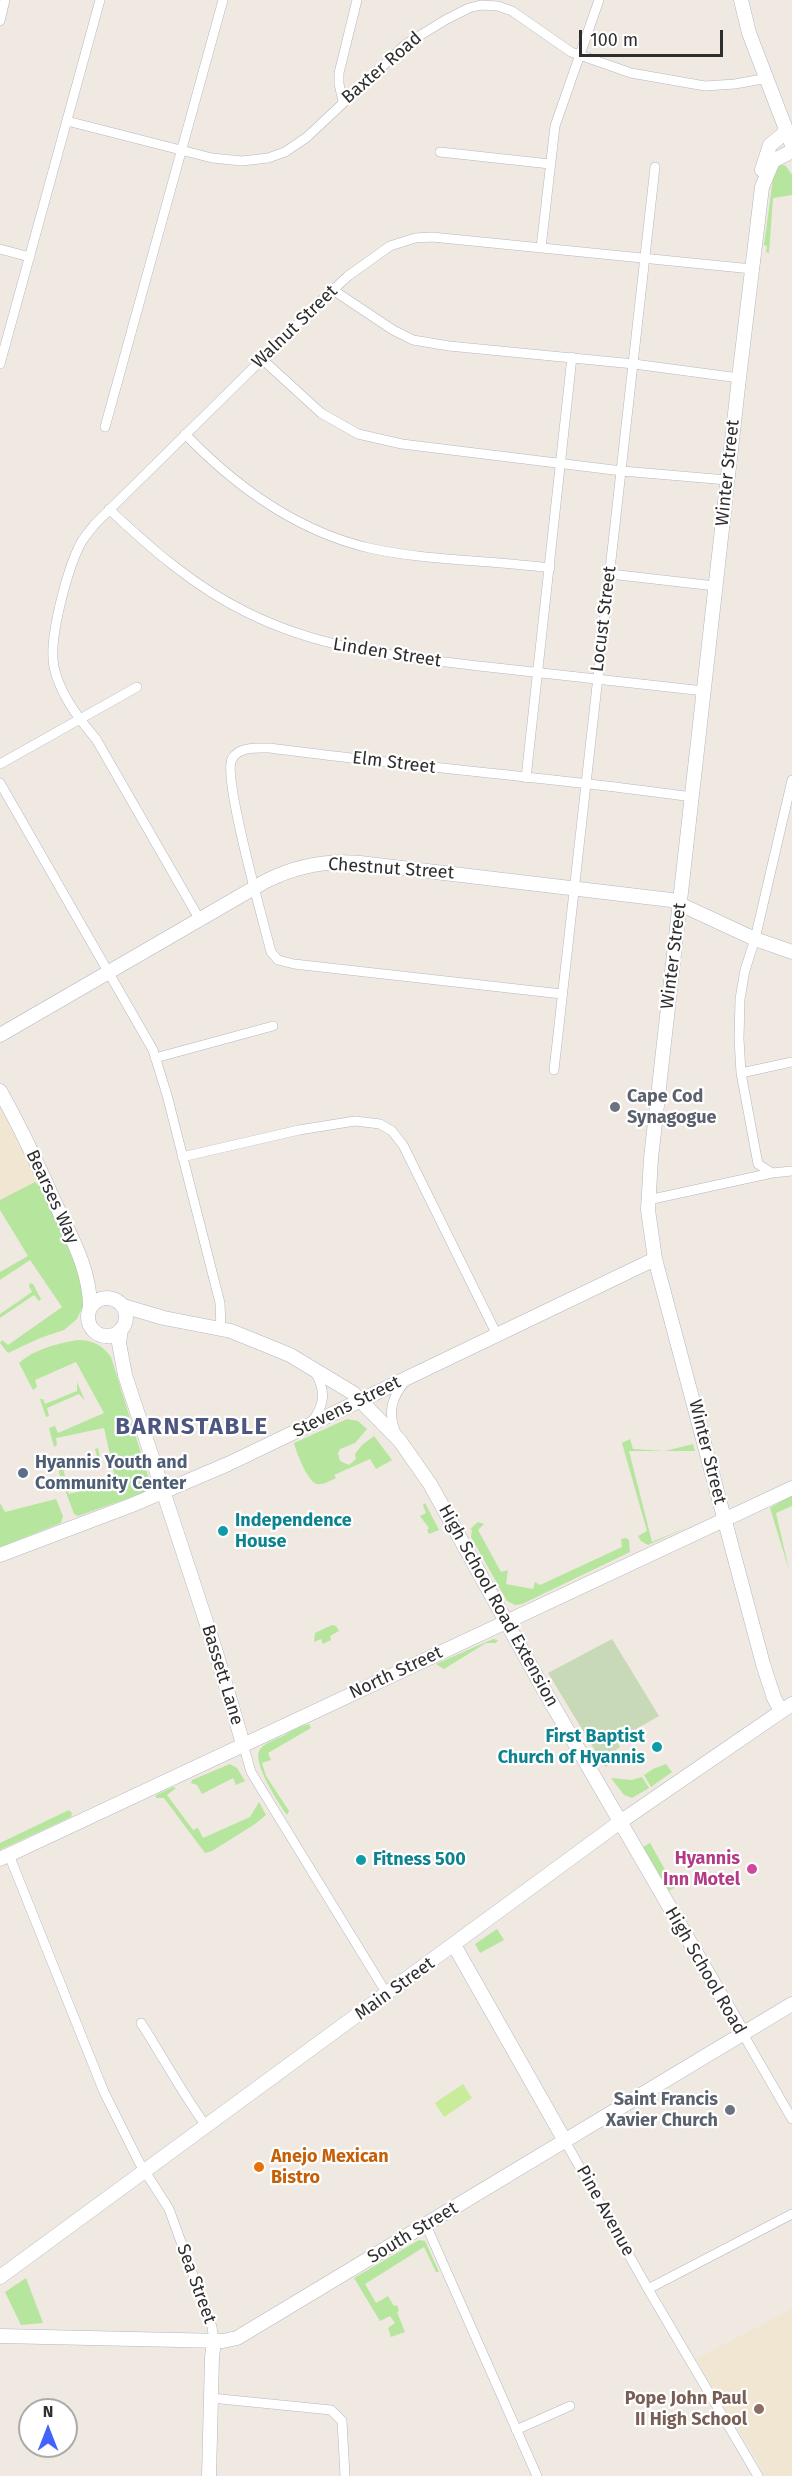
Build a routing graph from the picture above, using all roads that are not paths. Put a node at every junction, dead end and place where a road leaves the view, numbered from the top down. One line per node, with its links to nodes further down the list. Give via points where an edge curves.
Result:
1 (5, 0): 9 (street)
2 (100, 0): 13 (street)
3 (223, 0): 16 (street)
4 (357, 0): 12 (street, via 339,73)
5 (599, 0): 10 (street)
6 (741, 0): 11 (street, via 749,33)
7 (750, 0): 11 (street)
8 (479, 3): 10 (street, Baxter Road, via 512,11); 12 (street, Baxter Road, via 417,36)
9 (0, 21)
10 (578, 56): 11 (street, Baxter Road, via 631,73 705,86 735,84); 19 (street, via 555,126)
11 (766, 73): 14 (street)
12 (343, 101): 16 (street, Baxter Road, via 294,147 268,158 242,161)
13 (67, 121): 16 (street, Baxter Road); 24 (street)
14 (787, 131): 15 (street); 21 (street, Winter Street, via 774,140 766,154)
15 (792, 145)
16 (182, 151): 33 (street)
17 (792, 151): 21 (street, Winter Street, via 772,161)
18 (440, 152): 19 (street)
19 (550, 164): 22 (street)
20 (655, 168): 25 (street, Locust Street)
21 (762, 187): 26 (street, Winter Street)
22 (541, 248): 25 (street, Walnut Street); 27 (street, Walnut Street, via 415,238 380,251)
23 (0, 249): 24 (street)
24 (30, 257): 30 (street)
25 (646, 259): 26 (street, Walnut Street); 31 (street, Locust Street)
26 (752, 269): 32 (street, Winter Street)
27 (333, 290): 28 (street, via 413,340); 29 (street, Walnut Street)
28 (572, 357): 31 (street); 35 (street)
29 (262, 359): 34 (street, Walnut Street); 35 (street, via 321,413 366,436 423,447)
30 (0, 364)
31 (634, 364): 32 (street); 36 (street, Locust Street)
32 (739, 378): 37 (street, Winter Street)
33 (105, 427)
34 (185, 434): 38 (street, Walnut Street); 39 (street, via 230,478 264,502 352,543 393,552)
35 (562, 462): 36 (street); 39 (street)
36 (622, 471): 37 (street); 40 (street, Locust Street)
37 (727, 480): 41 (street, Winter Street)
38 (109, 509): 42 (street, Linden Street, via 209,592 293,633 370,652); 46 (street, Walnut Street, via 76,555 54,637 53,664)
39 (549, 568): 42 (street)
40 (610, 574): 41 (street); 43 (street, Locust Street)
41 (716, 586): 45 (street, Winter Street)
42 (537, 673): 43 (street, Linden Street); 48 (street)
43 (596, 679): 45 (street, Linden Street); 51 (street, Locust Street)
44 (137, 687): 46 (street)
45 (704, 691): 52 (street, Winter Street)
46 (78, 719): 47 (street); 56 (street, Walnut Street, via 96,739)
47 (0, 764)
48 (526, 778): 51 (street, Elm Street); 53 (street, Elm Street, via 270,748 241,751 231,760 230,774)
49 (792, 780): 57 (street)
50 (0, 783): 59 (street)
51 (588, 783): 52 (street, Elm Street); 54 (street, Locust Street)
52 (692, 797): 55 (street, Winter Street)
53 (255, 887): 54 (street, Chestnut Street, via 305,866 348,862); 56 (street, Chestnut Street); 60 (street, Elm Street, via 271,952 282,962)
54 (576, 888): 55 (street, Chestnut Street); 60 (street, Locust Street)
55 (680, 903): 57 (street, Chestnut Street); 71 (street, Winter Street)
56 (200, 920): 59 (street, Chestnut Street)
57 (755, 939): 58 (street, Chestnut Street); 66 (street, via 740,999)
58 (792, 952)
59 (109, 973): 62 (street, Chestnut Street); 63 (street)
60 (562, 994): 65 (street, Locust Street)
61 (273, 1026): 63 (street)
62 (0, 1035)
63 (155, 1058): 68 (street)
64 (792, 1062): 66 (street)
65 (554, 1070)
66 (741, 1073): 70 (street, via 758,1164)
67 (0, 1091): 73 (street, Bearses Way)
68 (182, 1157): 79 (street, via 220,1303); 81 (street, via 340,1122 367,1120 388,1128 403,1145)
69 (792, 1171): 70 (street)
70 (772, 1173): 71 (street)
71 (648, 1200): 72 (street, Winter Street)
72 (655, 1259): 81 (street, Stevens Street); 90 (street, Winter Street)
73 (84, 1265): 74 (street); 76 (street, Bearses Way)
74 (111, 1298): 75 (street); 76 (street, via 97,1300)
75 (123, 1306): 77 (street); 78 (street)
76 (90, 1307): 80 (street, via 88,1321)
77 (164, 1318): 78 (street); 79 (street)
78 (123, 1326): 80 (street, via 112,1335); 83 (street, Bassett Lane, via 119,1343)
79 (221, 1329): 82 (street)
80 (102, 1335): 83 (street)
81 (497, 1335): 84 (street, Stevens Street)
82 (312, 1367): 85 (street); 86 (street, via 324,1395)
83 (125, 1375): 89 (street, Bassett Lane)
84 (408, 1378): 85 (street, Stevens Street); 87 (street, via 394,1395 391,1408)
85 (361, 1401): 86 (street, Stevens Street); 87 (street, High School Road Extension)
86 (309, 1425): 89 (street, Stevens Street)
87 (400, 1441): 92 (street, High School Road Extension, via 430,1484)
88 (792, 1488): 90 (street, North Street)
89 (163, 1492): 91 (street, Stevens Street); 94 (street, Bassett Lane)
90 (724, 1520): 92 (street, North Street); 93 (street, Winter Street, via 774,1698)
91 (0, 1555)
92 (506, 1622): 94 (street, North Street); 95 (street, High School Road Extension)
93 (787, 1708): 95 (street, Main Street)
94 (243, 1744): 96 (street, North Street); 98 (street, Bassett Lane, via 251,1772)
95 (620, 1822): 97 (street, Main Street); 101 (street, High School Road)
96 (4, 1857): 105 (street, Sea Street, via 104,2092)
97 (454, 1945): 98 (street, Main Street); 104 (street, Pine Avenue)
98 (387, 1994): 103 (street, Main Street)
99 (792, 2004): 101 (street, South Street)
100 (141, 2023): 103 (street)
101 (742, 2034): 102 (street, High School Road); 104 (street, South Street)
102 (792, 2119)
103 (206, 2126): 105 (street, Main Street)
104 (565, 2141): 107 (street, South Street); 109 (street, Pine Avenue)
105 (145, 2172): 108 (street, Main Street); 111 (street, Sea Street, via 169,2209)
106 (792, 2214): 109 (street)
107 (426, 2225): 111 (street, South Street, via 237,2338); 114 (street)
108 (0, 2277)
109 (648, 2289): 118 (street, Pine Avenue)
110 (0, 2336): 111 (street, South Street)
111 (214, 2341): 112 (street, Sea Street)
112 (211, 2398): 115 (street, Sea Street); 116 (street, via 332,2410 342,2421)
113 (570, 2406): 114 (street)
114 (516, 2430): 117 (street)
115 (209, 2476)
116 (345, 2476)
117 (537, 2476)
118 (758, 2476)

